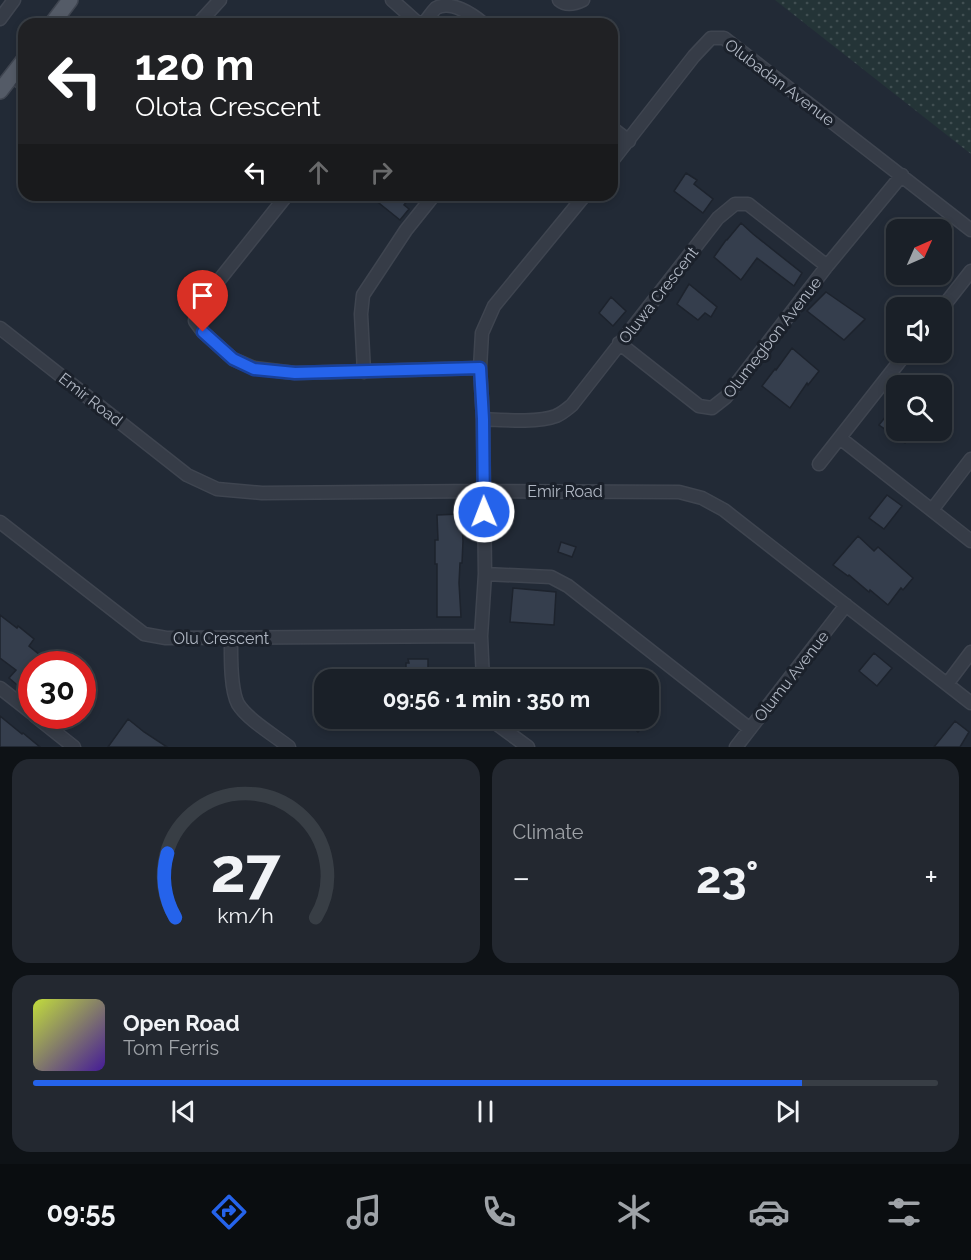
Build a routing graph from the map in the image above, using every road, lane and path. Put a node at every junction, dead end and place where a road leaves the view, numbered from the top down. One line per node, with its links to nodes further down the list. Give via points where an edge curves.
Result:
1 (14, 0): 12 (street)
2 (70, 0): 7 (main road)
3 (220, 0): 8 (street)
4 (392, 0): 9 (street)
5 (559, 0): 6 (street, via 576,4)
6 (583, 0)
7 (56, 18)
8 (204, 18)
9 (414, 18)
10 (426, 18): 11 (street, via 437,6 451,3)
11 (477, 18)
12 (0, 19)
13 (18, 81): 14 (main road)
14 (0, 91)
15 (618, 133): 16 (street)
16 (628, 141): 17 (street, Olubadan Avenue); 18 (street, Olubadan Avenue, via 694,56 711,38 724,38)
17 (618, 154)
18 (902, 175): 22 (street, Olubadan Avenue); 23 (street, Olumegbon Avenue)
19 (282, 201): 30 (street, via 198,308 195,321 233,359 254,369)
20 (429, 201): 30 (street, via 363,295)
21 (580, 201): 29 (street, via 494,306 483,333)
22 (971, 230)
23 (827, 266): 27 (street, Oluwa Crescent, via 748,204 735,204 718,218); 27 (street, Olumegbon Avenue, via 726,397 712,408 699,406)
24 (971, 271): 25 (street)
25 (951, 297)
26 (0, 328): 35 (street, Emir Road, via 188,475 217,489 262,493)
27 (620, 343): 31 (street, Oluwa Crescent, via 564,412 525,420)
28 (898, 363): 32 (street)
29 (480, 368): 30 (street); 31 (street)
30 (364, 372)
31 (483, 419): 35 (street)
32 (840, 438): 34 (street); 36 (street)
33 (971, 459): 36 (street)
34 (819, 464)
35 (483, 491): 39 (street); 40 (street, Emir Road, via 679,492 702,498 724,510)
36 (932, 510): 38 (street)
37 (0, 522): 42 (street, Olu Crescent, via 144,634)
38 (971, 541)
39 (485, 574): 41 (street); 51 (street, via 551,577 568,586)
40 (846, 605): 45 (street, Emir Road); 51 (street, Olumu Avenue)
41 (481, 636): 42 (street, Olu Crescent); 44 (street)
42 (231, 638): 53 (street, via 238,703 250,718)
43 (971, 652): 45 (street)
44 (482, 669)
45 (947, 684): 48 (street, Emir Road)
46 (0, 688): 47 (street)
47 (18, 702)
48 (971, 703)
49 (52, 729): 52 (street)
50 (503, 729): 54 (street)
51 (750, 729): 55 (street, Olumu Avenue)
52 (74, 747)
53 (289, 747)
54 (528, 747)
55 (736, 747)

